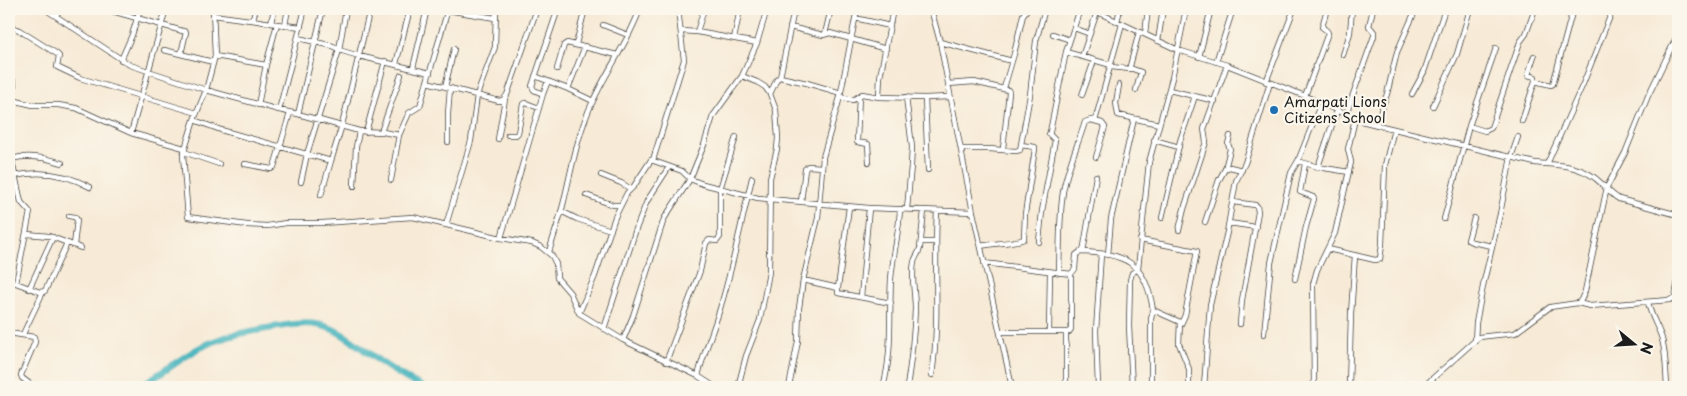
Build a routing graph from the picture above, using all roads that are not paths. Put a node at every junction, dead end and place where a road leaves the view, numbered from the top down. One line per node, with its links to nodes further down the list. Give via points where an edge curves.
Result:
1 (45, 9): 55 (street)
2 (60, 9): 55 (street)
3 (105, 9): 58 (street)
4 (140, 9): 58 (street)
5 (166, 9): 63 (street)
6 (256, 9): 59 (street)
7 (274, 9): 60 (street)
8 (288, 9): 64 (street)
9 (305, 9): 69 (street)
10 (323, 9): 85 (street)
11 (346, 9): 94 (street)
12 (370, 9): 101 (street)
13 (410, 9): 111 (street)
14 (427, 9): 115 (street)
15 (448, 9): 54 (street); 119 (street)
16 (473, 9): 54 (street)
17 (496, 9): 56 (street)
18 (537, 9): 150 (street)
19 (558, 9): 121 (street)
20 (585, 9): 88 (street)
21 (640, 9): 78 (street)
22 (678, 9): 71 (street)
23 (704, 9): 72 (street)
24 (724, 9): 51 (street)
25 (767, 9): 87 (street)
26 (800, 9): 68 (street, via 793,15)
27 (831, 9): 79 (street)
28 (857, 9): 57 (street)
29 (892, 9): 67 (street)
30 (931, 9): 86 (street)
31 (1027, 9): 107 (street)
32 (1045, 9): 188 (street, via 1036,41)
33 (1080, 9): 70 (street)
34 (1091, 9): 52 (street)
35 (1120, 9): 61 (street)
36 (1148, 9): 76 (street)
37 (1164, 9): 84 (street)
38 (1186, 9): 95 (street)
39 (1211, 9): 104 (street)
40 (1233, 9): 110 (street)
41 (1294, 9): 128 (street)
42 (1327, 9): 145 (street, via 1322,27 1328,33)
43 (1352, 9): 99 (street, via 1350,33)
44 (1373, 9): 164 (street, via 1370,26 1374,36)
45 (1416, 9): 172 (street, via 1395,57)
46 (1445, 9): 139 (street, via 1424,72)
47 (1470, 9): 157 (street, via 1457,54)
48 (1535, 9): 174 (street, via 1520,42 1491,128 1485,131)
49 (1573, 9): 126 (street, via 1553,84)
50 (1612, 9): 208 (street)
51 (740, 10): 81 (street)
52 (1098, 10): 61 (street); 75 (street)
53 (213, 12): 59 (street); 100 (street)
54 (472, 15): 56 (street)
55 (56, 16): 105 (street)
56 (496, 18): 140 (street, via 495,47)
57 (855, 18): 67 (street); 82 (street)
58 (137, 19): 63 (street); 105 (street)
59 (251, 20): 60 (street)
60 (271, 23): 62 (street)
61 (1120, 23): 73 (street); 113 (street)
62 (278, 24): 64 (street); 112 (street)
63 (161, 25): 97 (street, via 186,32); 118 (street)
64 (285, 25): 69 (street)
65 (603, 25): 78 (street)
66 (9, 26): 146 (street, via 57,54 57,67 80,78)
67 (890, 26): 92 (street)
68 (790, 27): 79 (street); 123 (street)
69 (301, 28): 80 (street)
70 (1074, 28): 75 (street); 83 (street)
71 (681, 31): 72 (street); 200 (street, via 683,64)
72 (697, 32): 81 (street)
73 (1139, 32): 76 (street); 135 (street, via 1130,66 1140,72)
74 (1053, 34): 83 (street)
75 (1090, 34): 103 (street)
76 (1144, 34): 84 (street)
77 (1678, 34): 225 (street)
78 (628, 35): 98 (street)
79 (825, 35): 82 (street, via 830,33)
80 (298, 38): 85 (street); 159 (street)
81 (734, 39): 87 (street)
82 (851, 39): 92 (street); 141 (street)
83 (1070, 40): 96 (street)
84 (1158, 41): 95 (street)
85 (316, 42): 94 (street); 163 (street)
86 (940, 42): 107 (street); 129 (street)
87 (757, 43): 122 (street)
88 (576, 44): 89 (street); 116 (street, via 565,43)
89 (585, 46): 98 (street); 133 (street)
90 (1496, 48): 174 (street)
91 (454, 49): 131 (street)
92 (886, 49): 147 (street)
93 (164, 50): 97 (street)
94 (338, 50): 101 (street); 165 (street)
95 (1178, 50): 104 (street); 136 (street)
96 (1066, 52): 103 (street); 261 (street, via 1049,134 1055,140 1042,211)
97 (181, 54): 109 (street)
98 (618, 55): 153 (street)
99 (1343, 55)
100 (214, 56): 109 (street); 112 (street)
101 (360, 56): 106 (street); 173 (street)
102 (1534, 56): 126 (street, via 1528,75 1535,77)
103 (1082, 57): 108 (street)
104 (1199, 57): 110 (street)
105 (121, 60): 118 (street)
106 (385, 61): 111 (street); 177 (street)
107 (1012, 61): 132 (street)
108 (1094, 61): 113 (street); 143 (street)
109 (212, 62): 134 (street)
110 (1216, 62): 114 (street)
111 (396, 64): 115 (street)
112 (266, 65): 156 (street)
113 (1111, 65): 117 (street); 169 (street)
114 (1227, 65): 128 (street); 154 (street)
115 (413, 68): 119 (street)
116 (557, 69)
117 (1130, 69)
118 (148, 71): 134 (street); 146 (street)
119 (430, 73): 127 (street)
120 (401, 75): 178 (street)
121 (536, 76): 125 (street); 137 (street, via 533,88)
122 (742, 76): 138 (street, via 758,82); 220 (street, via 712,116)
123 (780, 77): 138 (street); 141 (street)
124 (9, 79): 152 (street, via 14,83)
125 (548, 81): 133 (street); 137 (street)
126 (1535, 81): 170 (street)
127 (427, 82): 131 (street); 180 (street, via 420,106 409,113)
128 (1268, 82): 145 (street); 214 (street)
129 (948, 84): 132 (street, via 974,82); 149 (street)
130 (1119, 85): 166 (street, via 1116,112 1119,116)
131 (448, 88): 140 (street); 187 (street)
132 (1004, 88): 194 (street, via 1009,92)
133 (568, 89): 153 (street)
134 (206, 90): 156 (street); 161 (street)
135 (1136, 90)
136 (1169, 90): 144 (street); 171 (street)
137 (543, 94): 158 (street)
138 (770, 94): 231 (street, via 776,110 778,150 770,178)
139 (1412, 94)
140 (477, 95): 150 (street, via 499,101); 251 (street, via 472,141)
141 (840, 95): 142 (street, via 854,100); 210 (street)
142 (859, 95): 147 (street); 202 (street, via 857,142 868,144)
143 (1082, 95)
144 (1195, 96): 154 (street); 191 (street)
145 (1305, 96): 155 (street)
146 (141, 97): 161 (street); 179 (street)
147 (879, 97): 148 (street)
148 (906, 97): 151 (street); 239 (street, via 912,146)
149 (950, 97): 151 (street); 193 (street)
150 (506, 98): 185 (street)
151 (925, 98): 213 (street)
152 (12, 100): 179 (street, via 76,108); 189 (street)
153 (593, 101): 240 (street, via 578,143)
154 (1215, 101): 254 (street, via 1204,129 1205,145)
155 (1321, 103): 160 (street); 203 (street)
156 (258, 105): 159 (street)
157 (1433, 106)
158 (539, 108): 181 (street, via 523,104 518,133); 257 (street)
159 (279, 110): 162 (street)
160 (1336, 110): 164 (street); 211 (street)
161 (197, 113): 168 (street)
162 (290, 113): 163 (street); 190 (street)
163 (298, 114): 165 (street)
164 (1346, 114): 167 (street)
165 (318, 119): 173 (street); 196 (street)
166 (1134, 119): 171 (street); 271 (street, via 1111,219)
167 (1355, 119): 172 (street); 215 (street, via 1348,149 1352,158)
168 (194, 120): 190 (street); 195 (street)
169 (1095, 121): 197 (street, via 1105,127); 276 (street, via 1085,122 1066,178 1061,208)
170 (1522, 121)
171 (1159, 124): 186 (street)
172 (1376, 125): 175 (street)
173 (342, 126): 176 (street); 201 (street)
174 (1469, 126): 192 (street)
175 (1394, 129): 192 (street); 272 (street, via 1385,165 1382,255 1378,260)
176 (359, 131): 177 (street); 223 (street)
177 (366, 132): 178 (street)
178 (381, 132): 180 (street)
179 (131, 133): 195 (street)
180 (400, 135): 221 (street)
181 (508, 135)
182 (1230, 136): 212 (street, via 1230,153)
183 (1518, 136): 198 (street)
184 (736, 138): 227 (street)
185 (498, 139)
186 (1154, 140): 191 (street); 258 (street)
187 (448, 142)
188 (1022, 144): 194 (street, via 1018,151); 264 (street, via 1035,147 1024,239)
189 (9, 146): 199 (street)
190 (280, 146): 196 (street); 206 (street, via 273,168)
191 (1179, 147): 246 (street)
192 (1464, 147): 198 (street); 248 (street)
193 (961, 149): 194 (street); 243 (street)
194 (1003, 149)
195 (184, 150): 205 (street); 251 (street, via 182,163 188,217 267,226 413,217)
196 (307, 154): 201 (street); 222 (street)
197 (1096, 157)
198 (1511, 157): 208 (street); 265 (street)
199 (11, 159): 204 (street, via 36,156); 217 (street)
200 (653, 160): 209 (street); 226 (street)
201 (331, 161): 228 (street)
202 (869, 162)
203 (1298, 162): 207 (street); 299 (street, via 1291,173 1275,241)
204 (62, 163)
205 (219, 164)
206 (245, 164)
207 (1305, 164): 211 (street); 278 (street, via 1300,192 1314,200)
208 (1547, 164): 225 (street, via 1589,174)
209 (669, 167): 220 (street, via 682,171); 293 (street, via 647,201)
210 (822, 167): 232 (street, via 808,166 805,169); 234 (street)
211 (1318, 167): 215 (street)
212 (1225, 169): 214 (street); 249 (street)
213 (928, 170)
214 (1242, 170): 233 (street, via 1237,176)
215 (1349, 172): 267 (street, via 1335,233)
216 (601, 175): 226 (street)
217 (14, 176): 224 (street, via 29,173 62,176); 255 (street, via 21,202 30,212)
218 (1096, 176): 269 (street)
219 (752, 178): 230 (street)
220 (690, 179): 227 (street); 300 (street, via 664,219)
221 (391, 180)
222 (301, 182)
223 (354, 186)
224 (90, 187)
225 (1607, 187): 244 (street, via 1613,196); 288 (street, via 1581,300)
226 (631, 189): 235 (street)
227 (720, 189): 230 (street); 302 (street, via 720,238 706,243 698,276)
228 (321, 195)
229 (586, 195): 235 (street)
230 (748, 196): 231 (street); 304 (street, via 722,304)
231 (770, 200): 232 (street); 307 (street, via 768,272 760,320)
232 (801, 202): 234 (street)
233 (1233, 202): 250 (street); 252 (street, via 1257,206)
234 (819, 204): 236 (street); 279 (street)
235 (621, 205): 253 (street)
236 (849, 207): 237 (street); 282 (street)
237 (869, 208): 238 (street); 284 (street)
238 (900, 209): 239 (street); 287 (street)
239 (907, 209): 241 (street)
240 (562, 211): 253 (street); 268 (street)
241 (924, 211): 242 (street); 259 (street)
242 (937, 211): 243 (street); 260 (street)
243 (973, 212): 264 (street)
244 (1678, 215)
245 (69, 216): 263 (street, via 77,220)
246 (1162, 218)
247 (1474, 218): 265 (street, via 1468,240)
248 (1444, 219)
249 (1206, 222)
250 (1229, 223): 252 (street); 317 (street, via 1210,305)
251 (446, 225): 257 (street)
252 (1256, 227): 291 (street)
253 (611, 230): 290 (street)
254 (1179, 230)
255 (27, 234): 256 (street); 281 (street, via 15,282)
256 (53, 238): 262 (street); 281 (street)
257 (501, 238): 268 (street, via 532,243)
258 (1140, 240): 274 (street); 292 (street, via 1197,251)
259 (921, 242): 260 (street); 310 (street, via 914,260 912,279 915,310)
260 (935, 242): 303 (street, via 936,337)
261 (1040, 242)
262 (67, 243): 263 (street); 283 (street)
263 (74, 245): 266 (street)
264 (981, 246): 273 (street)
265 (1492, 246): 301 (street)
266 (81, 248)
267 (1328, 249): 272 (street); 318 (street, via 1313,284)
268 (549, 252): 290 (street, via 556,264 557,278 570,293)
269 (1084, 252): 270 (street); 277 (street, via 1076,255 1075,269)
270 (1101, 254): 271 (street); 313 (street, via 1096,331)
271 (1108, 255): 274 (street, via 1127,260)
272 (1355, 256): 319 (street)
273 (984, 264): 275 (street); 294 (street)
274 (1138, 268): 289 (street, via 1152,297); 314 (street, via 1130,280)
275 (1050, 272): 276 (street); 295 (street)
276 (1059, 273): 277 (street)
277 (1071, 274): 296 (street, via 1071,329)
278 (1295, 279)
279 (803, 280): 282 (street); 308 (street, via 798,341)
280 (1678, 280): 285 (street)
281 (29, 288): 283 (street)
282 (838, 288): 284 (street, via 838,293)
283 (43, 292): 298 (street)
284 (860, 297): 287 (street)
285 (1676, 297): 286 (street)
286 (1648, 302): 288 (street); 321 (street, via 1662,338)
287 (891, 303): 309 (street)
288 (1583, 304): 301 (street, via 1550,307 1516,333 1482,336)
289 (1153, 310): 292 (street, via 1179,320); 315 (street)
290 (579, 313): 293 (street)
291 (1240, 324)
292 (1181, 325): 316 (street, via 1179,344 1189,369)
293 (604, 329): 300 (street)
294 (1000, 332): 295 (street); 311 (street)
295 (1049, 332): 296 (street)
296 (1066, 332): 312 (street)
297 (9, 333): 298 (street)
298 (23, 334): 305 (street, via 36,339 21,375)
299 (1264, 334)
300 (623, 340): 302 (street)
301 (1475, 341): 320 (street)
302 (666, 362): 304 (street)
303 (932, 375)
304 (698, 376): 306 (street)
305 (34, 387)
306 (715, 387)
307 (738, 387)
308 (789, 387)
309 (883, 387)
310 (907, 387)
311 (1012, 387)
312 (1066, 387)
313 (1098, 387)
314 (1132, 387)
315 (1151, 387)
316 (1189, 387)
317 (1204, 387)
318 (1314, 387)
319 (1350, 387)
320 (1424, 387)
321 (1668, 387)

